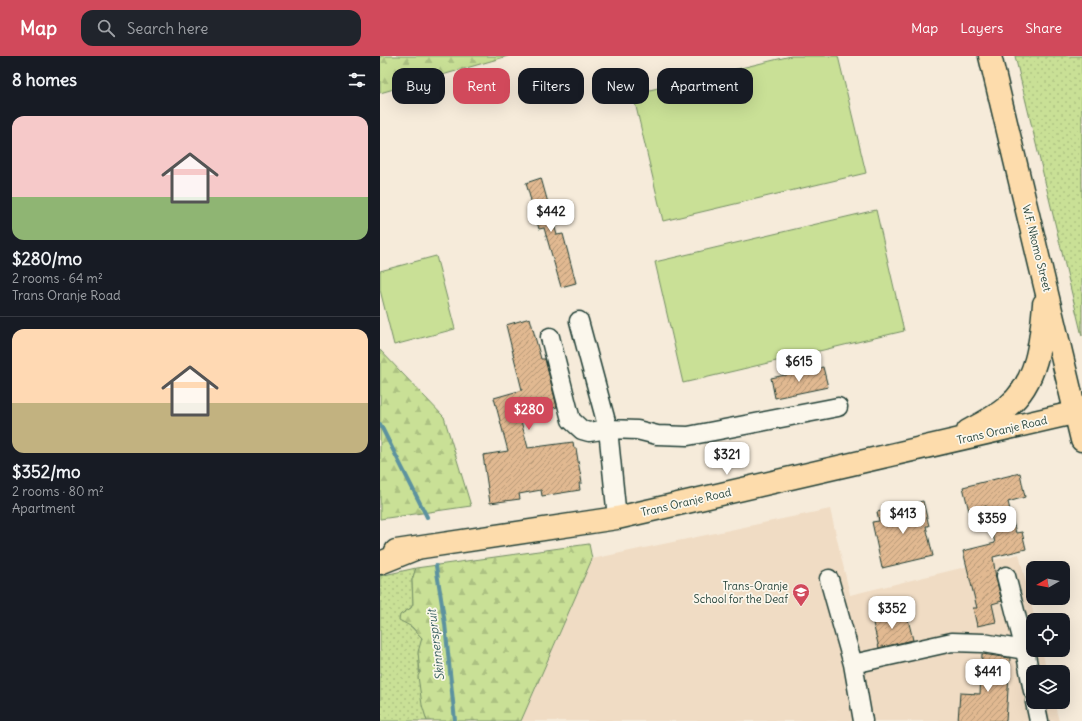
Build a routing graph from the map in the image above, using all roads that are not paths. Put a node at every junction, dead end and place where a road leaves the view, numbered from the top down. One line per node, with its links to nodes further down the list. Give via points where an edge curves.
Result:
1 (990, 56): 2 (main road, W.F. Nkomo Street)
2 (1045, 281): 6 (main road, W.F. Nkomo Street); 9 (main road, via 1038,358 1030,378 1008,406)
3 (580, 321): 7 (lane)
4 (550, 337): 7 (lane, via 571,420 582,430 589,432)
5 (838, 407): 7 (lane, via 688,436 670,437 637,430)
6 (1079, 412): 8 (main road, W.F. Nkomo Street); 9 (main road, Trans Oranje Road)
7 (608, 429): 10 (lane)
8 (1082, 440)
9 (947, 443): 10 (main road, Trans Oranje Road)
10 (617, 518): 11 (main road, Trans Oranje Road)
11 (414, 549): 12 (main road, Trans Oranje Road); 13 (main road)
12 (380, 554)
13 (380, 563)
14 (1006, 576): 16 (lane)
15 (829, 579): 17 (lane)
16 (1025, 650): 17 (lane, via 983,643 952,642); 18 (lane)
17 (853, 664): 20 (lane)
18 (1028, 665)
19 (1036, 709): 21 (lane)
20 (863, 721)
21 (1039, 721)

